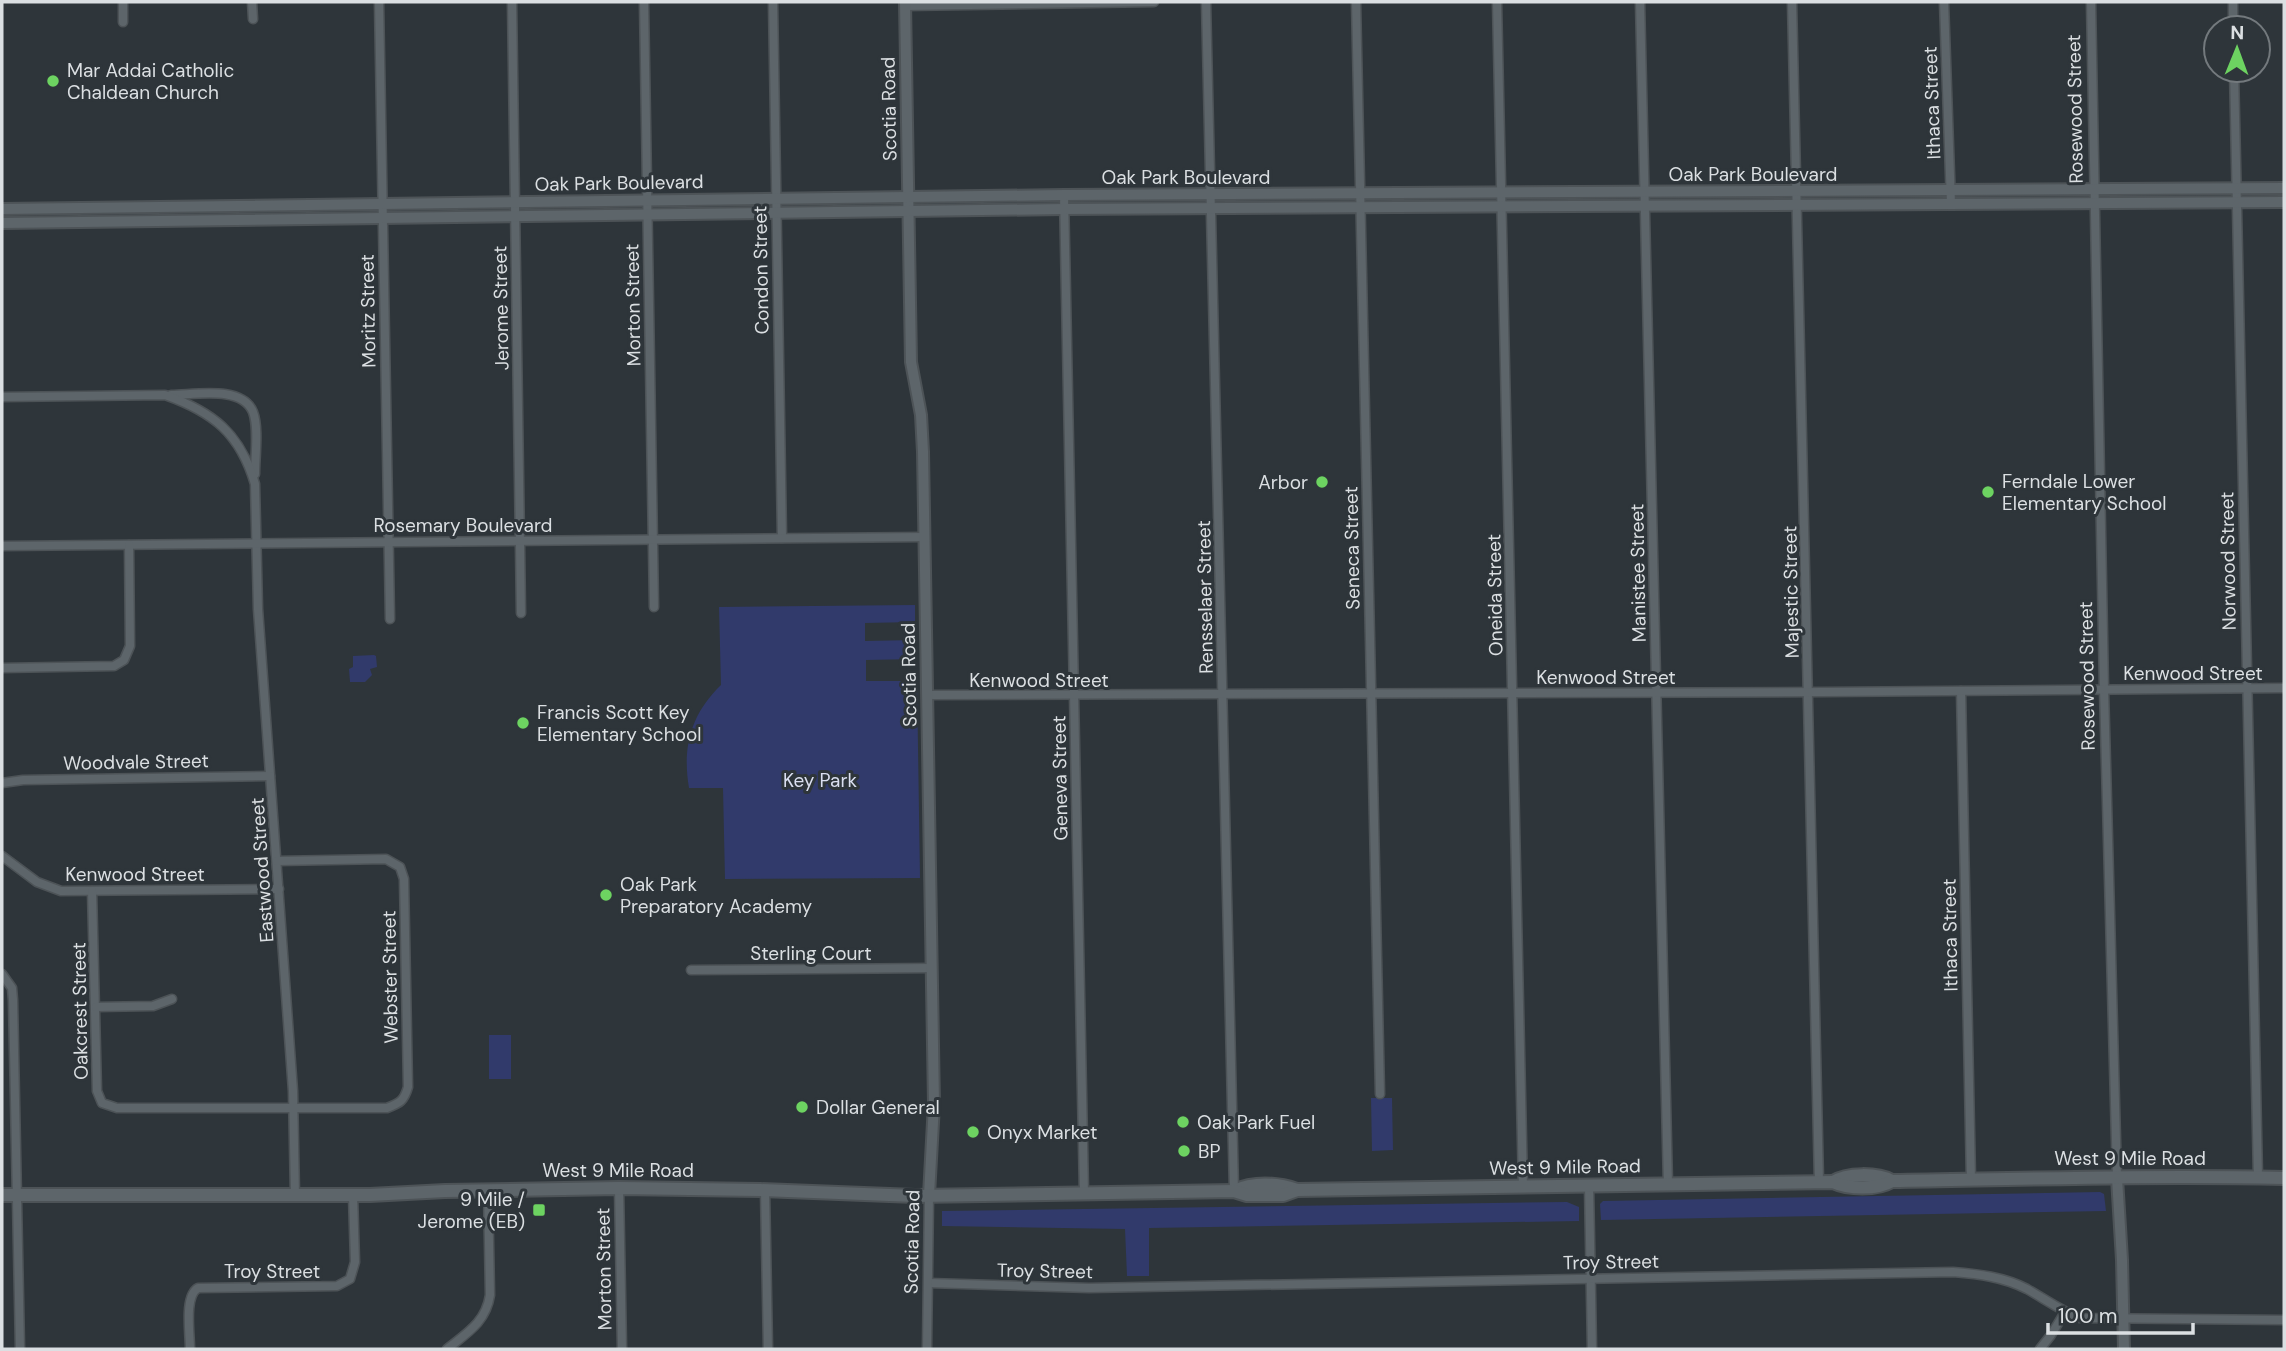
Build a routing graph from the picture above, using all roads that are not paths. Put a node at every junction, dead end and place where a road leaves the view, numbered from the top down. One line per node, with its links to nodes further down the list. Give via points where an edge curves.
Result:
1 (122, 2): 18 (street)
2 (253, 2): 17 (street)
3 (379, 2): 36 (street, Moritz Street)
4 (512, 2): 33 (street, Jerome Street)
5 (644, 2): 32 (street, Morton Street)
6 (773, 2): 31 (street, Condon Street)
7 (1154, 2): 15 (street)
8 (1206, 2): 28 (street, Rensselaer Street)
9 (1356, 2): 29 (street, Seneca Street)
10 (1497, 2): 26 (street, Oneida Street)
11 (1640, 2): 25 (street, Manistee Street)
12 (1792, 2): 24 (street, Majestic Street)
13 (1944, 2): 23 (street, Ithaca Street)
14 (2091, 2): 21 (street, Rosewood Street)
15 (1058, 3): 16 (street)
16 (905, 4): 30 (street, Scotia Road)
17 (253, 19)
18 (123, 22)
19 (2234, 84): 22 (street, Norwood Street)
20 (2284, 188): 22 (street, Oak Park Boulevard)
21 (2094, 189): 22 (street, Oak Park Boulevard); 23 (street, Oak Park Boulevard); 37 (street, Rosewood Street)
22 (2236, 189): 34 (street, Norwood Street)
23 (1950, 190): 24 (street, Oak Park Boulevard); 38 (street, Ithaca Street)
24 (1798, 192): 25 (street, Oak Park Boulevard); 39 (street, Majestic Street)
25 (1646, 193): 26 (street, Oak Park Boulevard); 40 (street, Manistee Street)
26 (1502, 194): 29 (street, Oak Park Boulevard); 41 (street, Oneida Street)
27 (1063, 195): 28 (street, Oak Park Boulevard); 30 (street, Oak Park Boulevard); 46 (street, Geneva Street)
28 (1212, 195): 29 (street, Oak Park Boulevard); 43 (street, Rensselaer Street)
29 (1360, 195): 44 (street, Seneca Street)
30 (908, 197): 31 (street, Oak Park Boulevard); 47 (street, Scotia Road)
31 (776, 199): 32 (street, Oak Park Boulevard); 48 (street, Condon Street)
32 (647, 200): 33 (street, Oak Park Boulevard); 49 (street, Morton Street)
33 (515, 202): 36 (street, Oak Park Boulevard); 50 (street, Jerome Street)
34 (2236, 202): 35 (street, Oak Park Boulevard); 37 (street, Oak Park Boulevard); 69 (street, Norwood Street)
35 (2284, 202)
36 (382, 203): 42 (street, Oak Park Boulevard); 51 (street, Moritz Street)
37 (2094, 203): 38 (street, Oak Park Boulevard); 71 (street, Rosewood Street)
38 (1951, 204): 39 (street, Oak Park Boulevard)
39 (1798, 205): 40 (street, Oak Park Boulevard); 73 (street, Majestic Street)
40 (1646, 206): 41 (street, Oak Park Boulevard); 75 (street, Manistee Street)
41 (1502, 207): 44 (street, Oak Park Boulevard); 74 (street, Oneida Street)
42 (89, 208): 45 (street, Oak Park Boulevard); 52 (street)
43 (1212, 208): 44 (street, Oak Park Boulevard); 46 (street, Oak Park Boulevard); 79 (street, Rensselaer Street)
44 (1360, 208): 76 (street, Seneca Street)
45 (2, 209)
46 (1064, 209): 47 (street, Oak Park Boulevard); 78 (street, Geneva Street)
47 (908, 211): 48 (street, Oak Park Boulevard); 57 (street, Scotia Road, via 911,362 922,424)
48 (776, 213): 49 (street, Oak Park Boulevard); 58 (street, Condon Street)
49 (648, 214): 50 (street, Oak Park Boulevard); 59 (street, Morton Street)
50 (515, 216): 51 (street, Oak Park Boulevard); 60 (street, Jerome Street)
51 (382, 218): 52 (street, Oak Park Boulevard); 61 (street, Moritz Street)
52 (89, 222): 53 (street, Oak Park Boulevard)
53 (2, 223)
54 (165, 395): 55 (street, Eastwood Street); 56 (street, via 212,417 228,432 241,449); 56 (street, Eastwood Street, via 219,394 247,403 255,420)
55 (2, 397)
56 (255, 484): 62 (street, Eastwood Street)
57 (924, 537): 58 (street, Rosemary Boulevard); 77 (street, Scotia Road)
58 (782, 538): 59 (street, Rosemary Boulevard)
59 (653, 539): 60 (street, Rosemary Boulevard); 65 (street, Morton Street)
60 (520, 540): 61 (street, Rosemary Boulevard); 66 (street, Jerome Street)
61 (387, 541): 62 (street, Rosemary Boulevard); 67 (street, Moritz Street)
62 (257, 543): 63 (street, Rosemary Boulevard); 80 (street, Eastwood Street)
63 (129, 545): 64 (street, Rosemary Boulevard); 68 (street, via 130,646 124,660 114,666)
64 (2, 546)
65 (654, 607)
66 (521, 613)
67 (390, 619)
68 (2, 668)
69 (2247, 688): 70 (street, Kenwood Street); 71 (street, Kenwood Street); 93 (street, Norwood Street)
70 (2284, 688)
71 (2104, 690): 72 (street, Kenwood Street); 94 (street, Rosewood Street)
72 (1961, 691): 73 (street, Kenwood Street); 96 (street, Ithaca Street)
73 (1808, 692): 75 (street, Kenwood Street); 97 (street, Majestic Street)
74 (1513, 693): 75 (street, Kenwood Street); 76 (street, Kenwood Street); 100 (street, Oneida Street)
75 (1657, 693): 98 (street, Manistee Street)
76 (1371, 694): 79 (street, Kenwood Street); 91 (street, Seneca Street)
77 (927, 695): 78 (street, Kenwood Street); 86 (street, Scotia Road)
78 (1074, 695): 79 (street, Kenwood Street); 105 (street, Geneva Street)
79 (1222, 695): 104 (street, Rensselaer Street)
80 (270, 776): 81 (street, Woodvale Street); 83 (street, Eastwood Street)
81 (2, 783)
82 (2, 856): 85 (street, Kenwood Street, via 50,889)
83 (277, 861): 84 (street, Eastwood Street); 92 (street, Webster Street, via 386,859 400,867 404,878 408,1087 404,1100 387,1108)
84 (279, 889): 85 (street, Kenwood Street); 92 (street, Eastwood Street)
85 (92, 891): 90 (street, Oakcrest Street)
86 (932, 968): 87 (street, Sterling Court); 109 (street, Scotia Road, via 934,1114)
87 (691, 970)
88 (2, 974): 107 (street, via 12,988)
89 (172, 999): 90 (street, via 152,1006)
90 (96, 1007): 92 (street, Oakcrest Street, via 97,1091 106,1105)
91 (1380, 1094)
92 (294, 1108): 110 (street, Eastwood Street)
93 (2258, 1177): 94 (main road, West 9 Mile Road); 95 (main road, West 9 Mile Road)
94 (2117, 1178): 96 (main road, West 9 Mile Road); 114 (street, Rosewood Street)
95 (2284, 1178)
96 (1971, 1180): 97 (main road, West 9 Mile Road, via 1892,1181 1873,1176)
97 (1826, 1182): 98 (main road, West 9 Mile Road)
98 (1668, 1185): 99 (main road, West 9 Mile Road)
99 (1589, 1186): 100 (main road, West 9 Mile Road); 111 (street)
100 (1523, 1187): 104 (main road, West 9 Mile Road, via 1297,1190 1283,1185 1246,1185)
101 (619, 1188): 102 (main road, West 9 Mile Road); 103 (main road, West 9 Mile Road); 119 (street, Morton Street)
102 (488, 1190): 108 (main road, West 9 Mile Road); 118 (street, via 487,1310 475,1327)
103 (765, 1190): 109 (main road, West 9 Mile Road); 120 (street)
104 (1234, 1191): 105 (main road, West 9 Mile Road)
105 (1084, 1193): 109 (main road, West 9 Mile Road)
106 (2, 1195): 107 (main road, West 9 Mile Road)
107 (17, 1195): 110 (main road, West 9 Mile Road); 116 (street)
108 (354, 1195): 110 (main road, West 9 Mile Road); 117 (street, Troy Street, via 355,1262 352,1275 343,1284 193,1290)
109 (929, 1195): 112 (street, Scotia Road)
110 (295, 1196)
111 (1591, 1278): 112 (street, Troy Street, via 1088,1288); 113 (street, Troy Street, via 1953,1272 2003,1279); 122 (street)
112 (929, 1283): 121 (street, Scotia Road)
113 (2065, 1312): 114 (street, Troy Street, via 2080,1318); 123 (street)
114 (2124, 1319): 115 (street, Troy Street); 124 (street, Rosewood Street)
115 (2284, 1320)
116 (20, 1349)
117 (190, 1349)
118 (447, 1349)
119 (622, 1349)
120 (768, 1349)
121 (927, 1349)
122 (1592, 1349)
123 (2040, 1349)
124 (2124, 1349)

